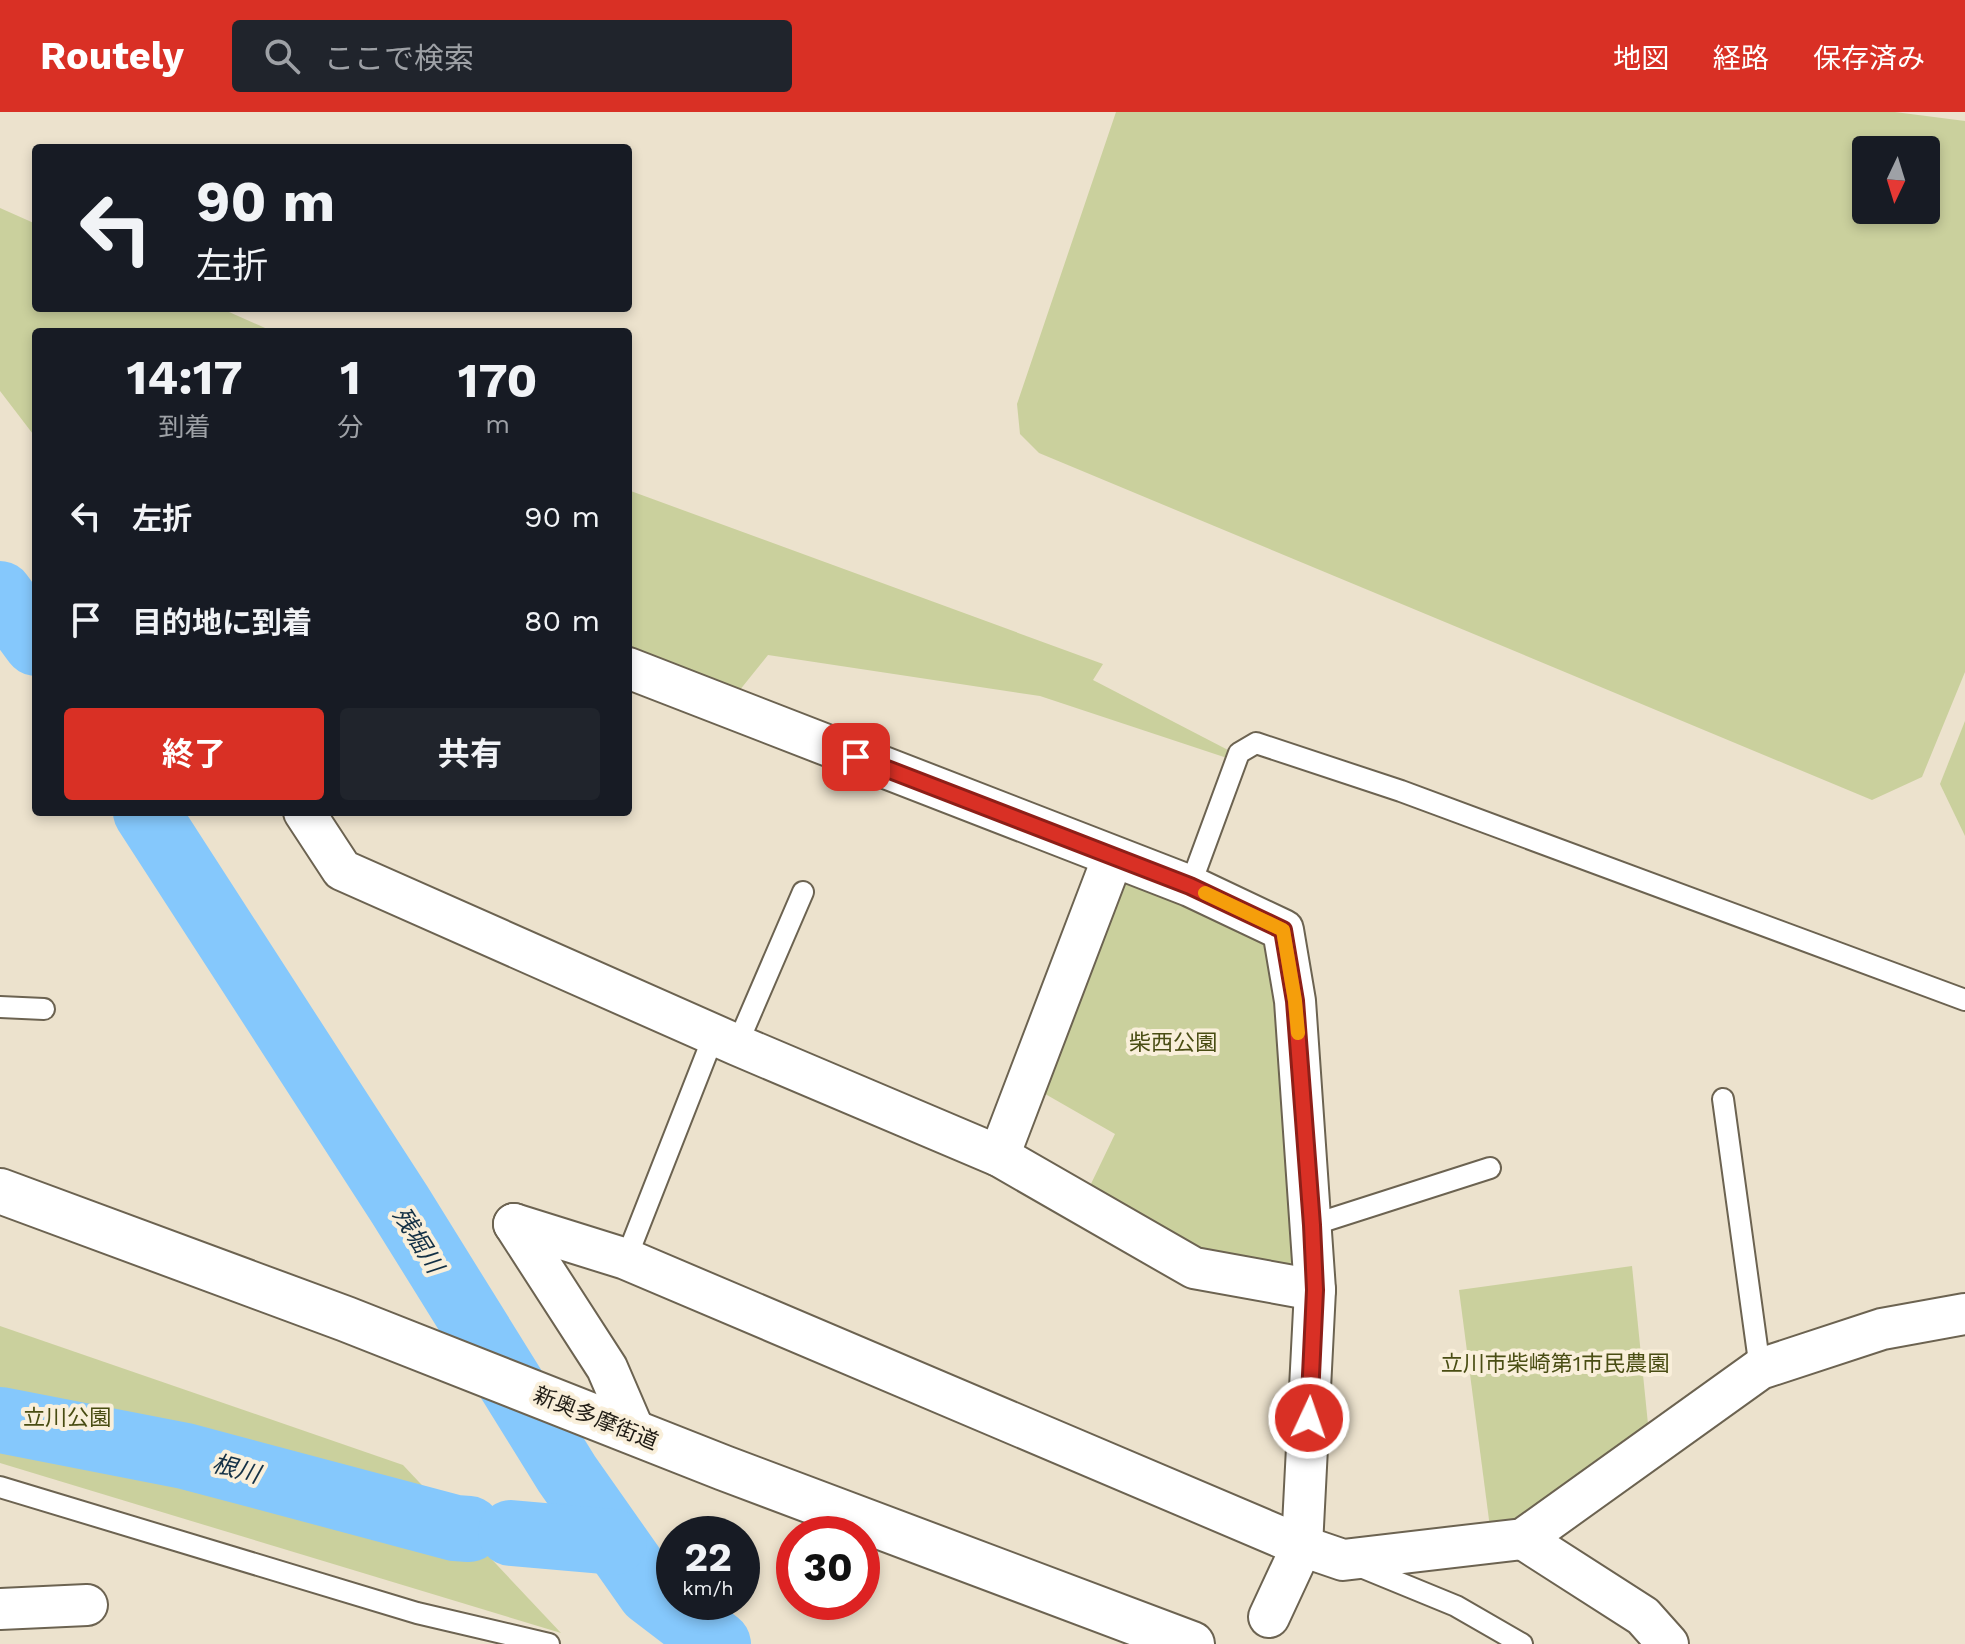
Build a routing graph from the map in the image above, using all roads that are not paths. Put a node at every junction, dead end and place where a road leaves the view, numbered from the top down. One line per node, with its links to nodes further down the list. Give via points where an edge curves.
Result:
1 (632, 670): 3 (street)
2 (307, 816): 9 (street, via 342,870)
3 (1113, 857): 4 (street); 11 (street)
4 (1190, 886): 6 (lane, via 1239,753 1256,743 1401,791); 14 (street, via 1283,930 1295,1001)
5 (803, 892): 9 (lane)
6 (1965, 1000)
7 (0, 1007): 8 (lane)
8 (44, 1009)
9 (725, 1040): 11 (street); 15 (lane)
10 (1723, 1099): 18 (lane)
11 (999, 1156): 16 (street, via 1194,1268)
12 (1490, 1168): 14 (lane)
13 (0, 1191): 19 (main road, 新奥多摩街道)
14 (1312, 1225): 16 (street)
15 (626, 1259): 19 (street, via 514,1224 607,1368); 22 (street)
16 (1315, 1290): 22 (street)
17 (1965, 1314): 18 (street, via 1882,1329)
18 (1760, 1369): 21 (street)
19 (635, 1433): 28 (main road, 新奥多摩街道)
20 (0, 1487): 27 (lane, via 417,1613)
21 (1523, 1539): 23 (street); 30 (street, via 1643,1616)
22 (1302, 1546): 23 (street); 26 (street)
23 (1343, 1560): 29 (lane, via 1456,1606)
24 (87, 1605): 25 (street)
25 (0, 1609)
26 (1269, 1617)
27 (549, 1644)
28 (1192, 1644)
29 (1522, 1644)
30 (1668, 1644)

